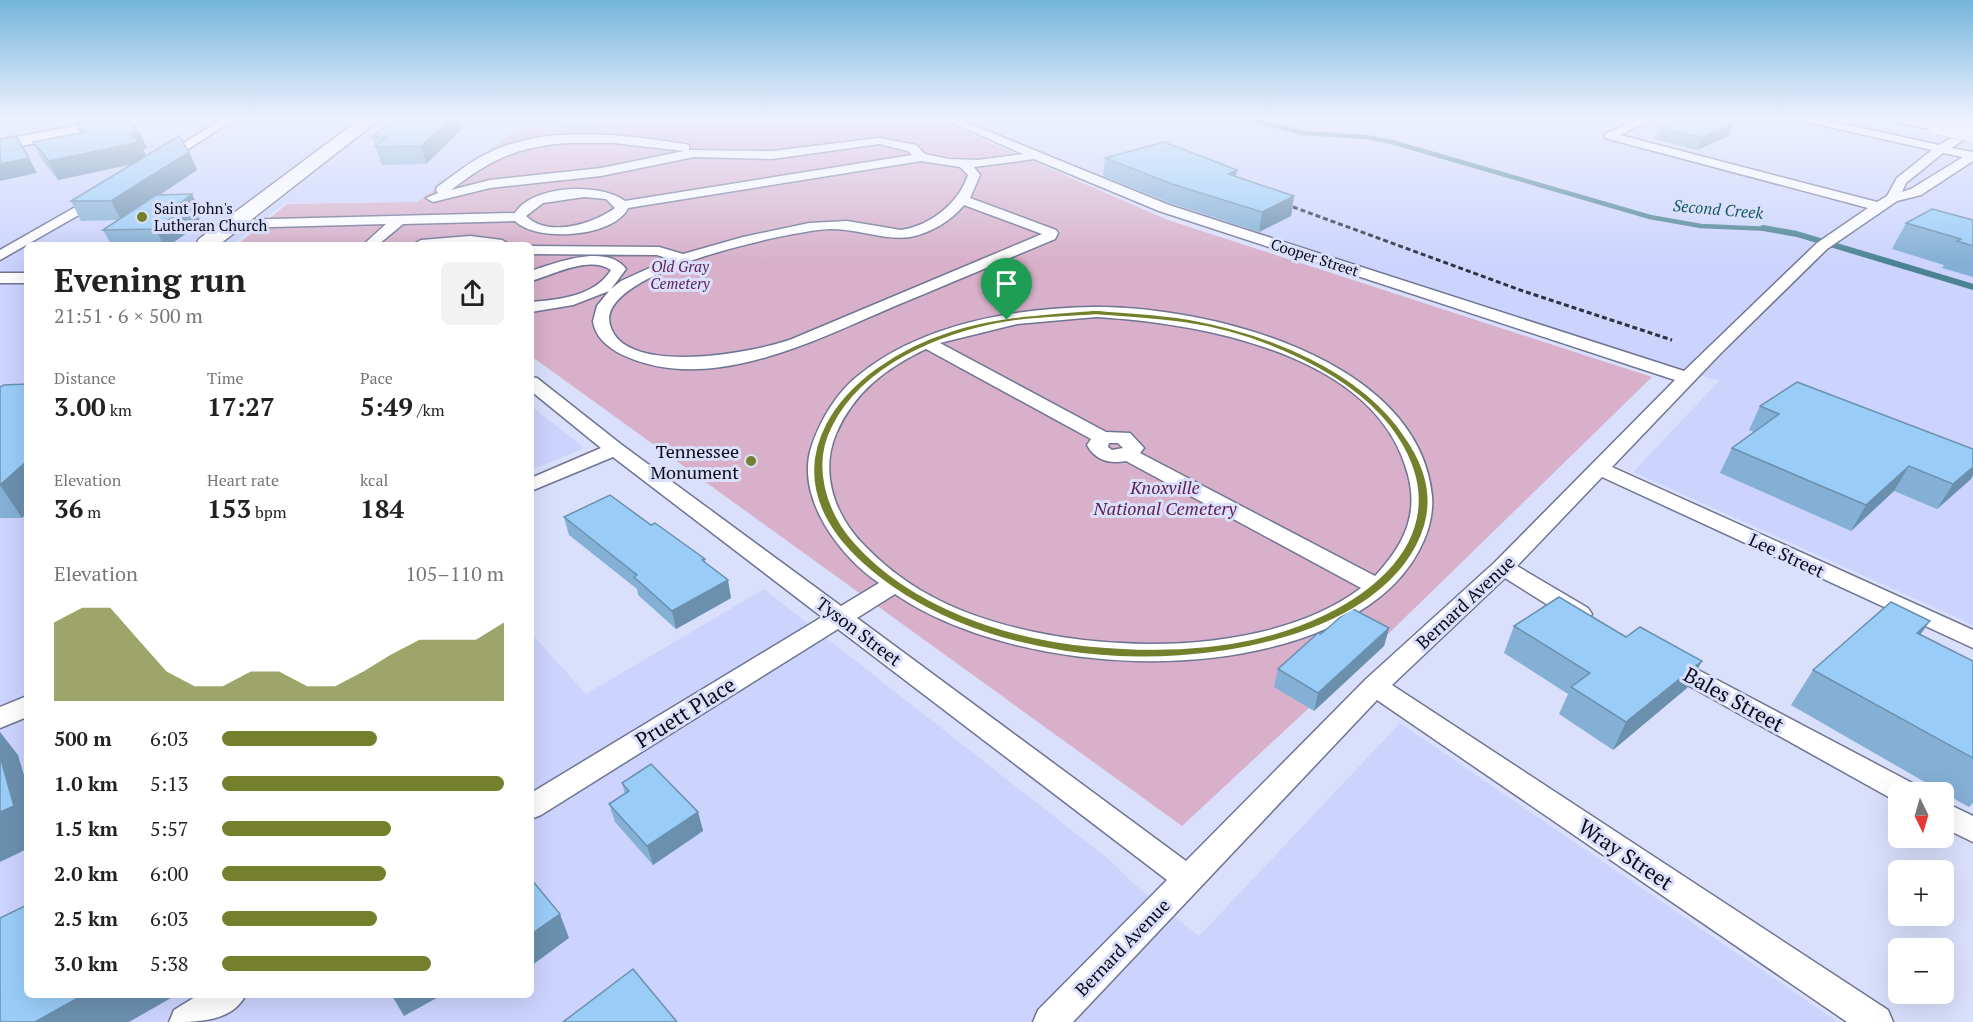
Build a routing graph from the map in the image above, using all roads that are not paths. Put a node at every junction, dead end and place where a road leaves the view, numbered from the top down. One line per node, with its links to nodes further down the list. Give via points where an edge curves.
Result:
1 (308, 167): 17 (main road)
2 (475, 167): 3 (street, via 433,198 490,184)
3 (629, 167)
4 (861, 167): 13 (street)
5 (967, 167): 12 (street, via 974,175)
6 (1063, 167): 31 (street, Cooper Street, via 1164,208)
7 (1726, 167): 14 (street)
8 (1918, 167): 11 (street, Bernard Avenue, via 1901,181)
9 (1956, 167): 11 (street, Bernard Avenue, via 1916,192)
10 (115, 188): 23 (street)
11 (1892, 198): 14 (street, Bernard Avenue)
12 (963, 200): 24 (street, via 940,218 906,234 842,225 816,226 764,234); 28 (street, via 1051,233 1050,236 761,355 688,362 644,356 619,347 599,321)
13 (622, 205): 15 (street, via 610,196 569,194 529,206); 15 (street, via 615,216 604,222 574,229 530,227)
14 (1879, 207): 31 (street, Bernard Avenue, via 1827,242)
15 (519, 217): 16 (street)
16 (397, 222): 17 (street); 19 (street)
17 (234, 224): 18 (main road)
18 (210, 242)
19 (372, 242)
20 (446, 242): 21 (street)
21 (486, 242)
22 (534, 250): 24 (street, via 659,251)
23 (0, 256)
24 (685, 260): 28 (street)
25 (534, 275): 28 (street, via 573,264 608,263 619,269)
26 (0, 278): 27 (street)
27 (24, 278)
28 (614, 287): 29 (street)
29 (534, 307)
30 (927, 343): 37 (street, via 875,371 854,389 825,432 819,455 819,481 826,507 841,533); 38 (street, via 1103,438 1097,445 1102,453 1115,457 1128,454); 38 (street, via 1007,320 1066,313 1127,314 1187,321 1246,335 1327,369 1389,418 1415,458 1422,480 1424,501 1411,546)
31 (1688, 378): 34 (street, Bernard Avenue)
32 (534, 384): 33 (street, Tyson Street)
33 (615, 449): 35 (street); 39 (street, Tyson Street)
34 (1600, 469): 36 (street, Bernard Avenue); 41 (street, Lee Street)
35 (534, 484)
36 (1503, 567): 40 (street); 43 (street, Bernard Avenue)
37 (894, 584): 38 (street, via 980,626 1087,650 1144,654 1254,643 1344,610); 39 (street, Pruett Place)
38 (1377, 587)
39 (840, 616): 47 (street, Pruett Place); 50 (street, Tyson Street)
40 (1603, 627)
41 (1973, 640)
42 (1644, 650): 46 (street, Bales Street)
43 (1375, 686): 50 (street, Bernard Avenue); 54 (street, Wray Street)
44 (24, 707): 45 (street)
45 (0, 718)
46 (1888, 783)
47 (534, 805)
48 (1954, 820): 49 (street)
49 (1973, 830)
50 (1188, 879): 53 (street, Bernard Avenue)
51 (224, 998): 52 (street)
52 (186, 1022)
53 (1050, 1022)
54 (1876, 1022)

